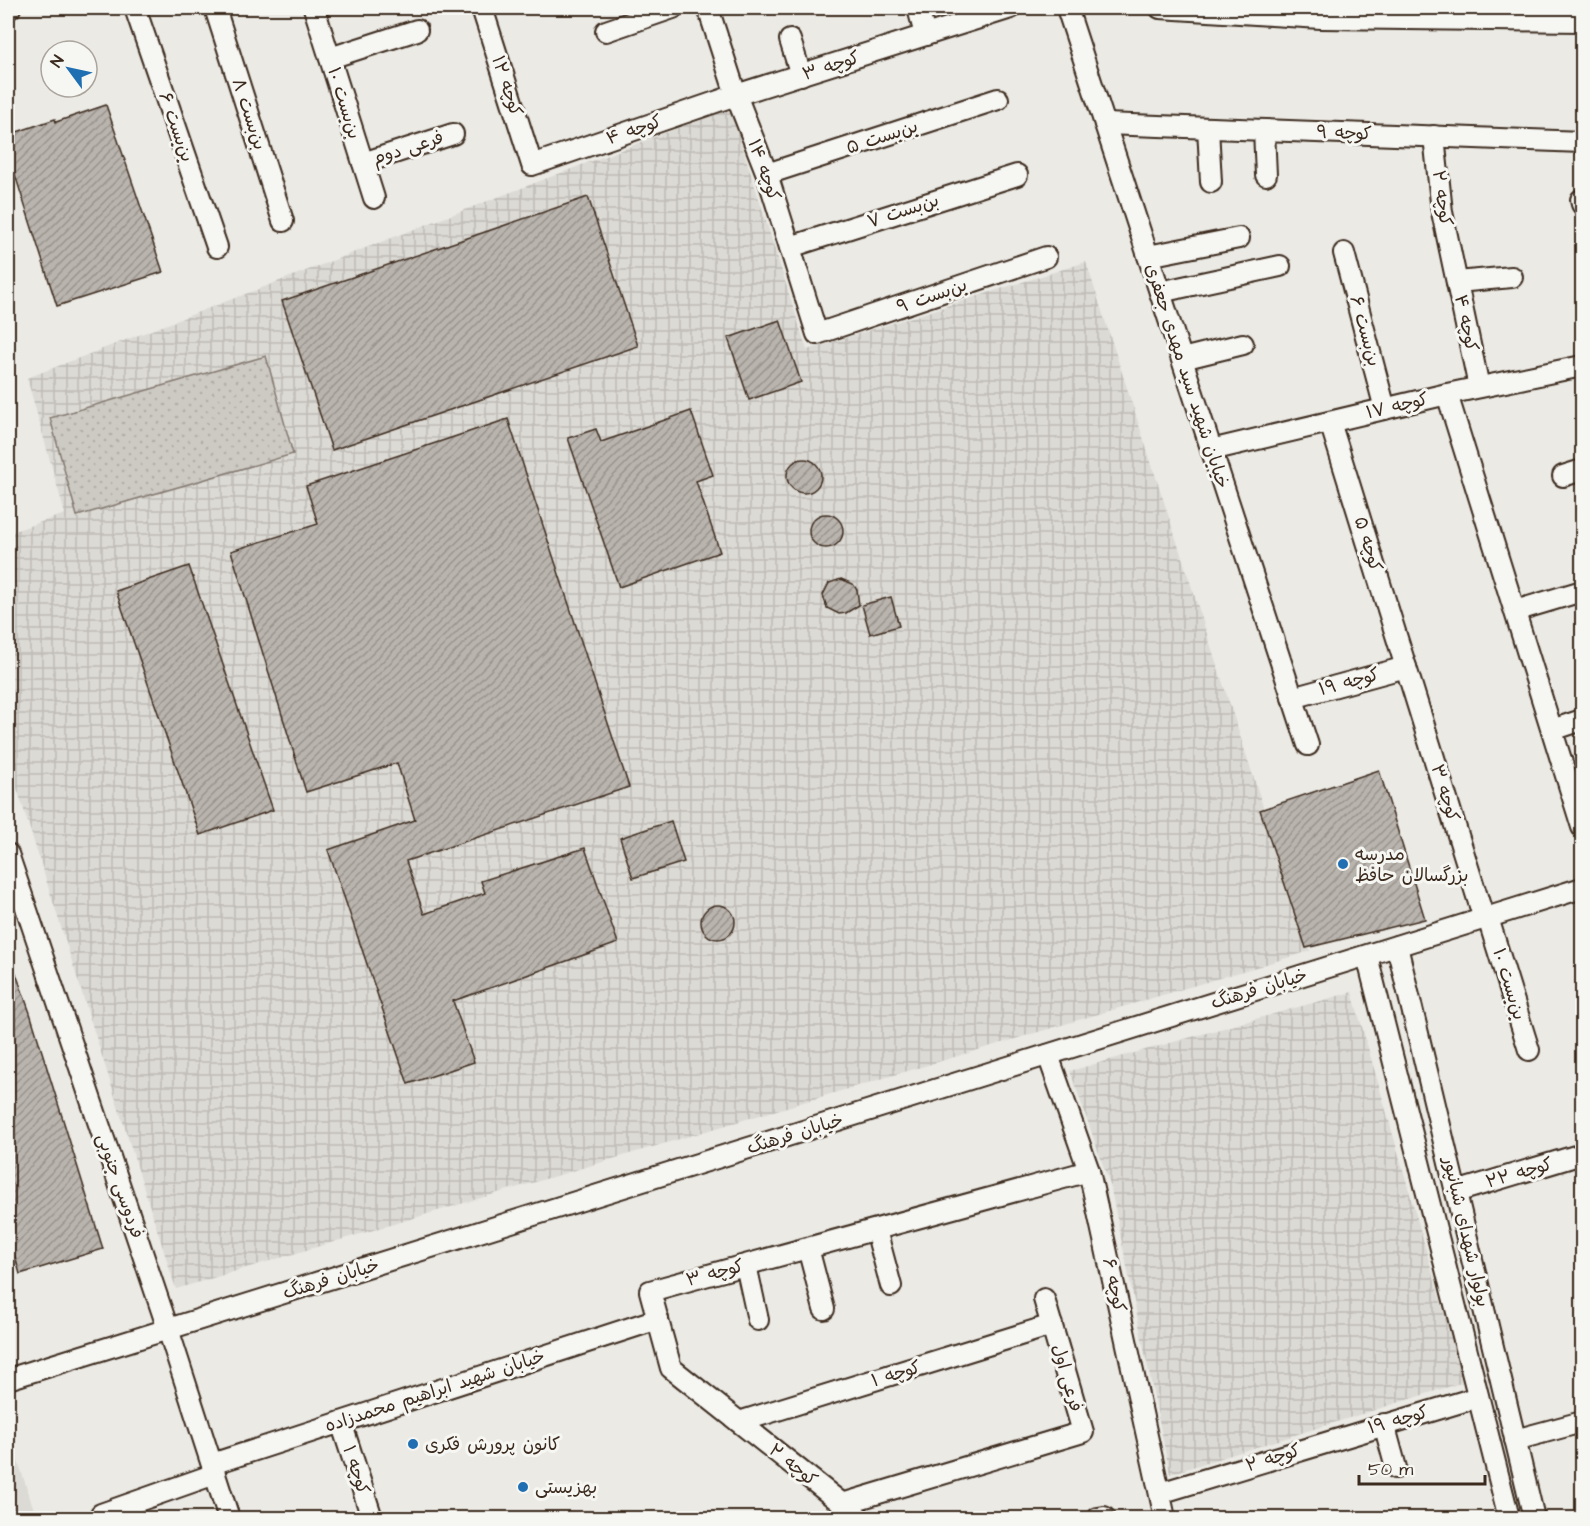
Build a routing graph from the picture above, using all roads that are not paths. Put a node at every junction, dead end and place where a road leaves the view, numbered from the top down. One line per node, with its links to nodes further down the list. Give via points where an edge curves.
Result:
1 (135, 8): 36 (street, بن‌بست ۶)
2 (215, 8): 34 (street, بن‌بست ۸)
3 (314, 8): 17 (street, بن‌بست ۱۰)
4 (482, 8): 28 (street, کوچه ۱۲)
5 (674, 8): 14 (street)
6 (708, 8): 19 (street, کوچه ۱۴)
7 (918, 8): 15 (street)
8 (1011, 8): 11 (street)
9 (1067, 8): 21 (street, خیابان شهید سید مهدی جعفری)
10 (1160, 8): 12 (street, via 1322,18)
11 (976, 13): 15 (street)
12 (1582, 21)
13 (417, 30): 17 (street)
14 (606, 31)
15 (925, 35): 18 (street, کوچه ۳)
16 (790, 40): 18 (street)
17 (330, 58): 27 (street, بن‌بست ۱۰)
18 (801, 75): 19 (street, کوچه ۳)
19 (735, 95): 28 (street, کوچه ۴); 29 (street, کوچه ۱۴)
20 (998, 99): 29 (street, بن‌بست ۵)
21 (1105, 124): 22 (street, کوچه ۹); 39 (street, خیابان شهید سید مهدی جعفری)
22 (1208, 128): 23 (street, کوچه ۹); 32 (street)
23 (1264, 130): 25 (street, کوچه ۹); 31 (street)
24 (453, 134): 27 (street, فرعی دوم)
25 (1434, 136): 26 (street, کوچه ۹); 41 (street, کوچه ۲, via 1442,212)
26 (1582, 142)
27 (363, 163): 33 (street, بن‌بست ۱۰)
28 (532, 165)
29 (766, 174): 37 (street, کوچه ۱۴)
30 (1017, 175): 37 (street, بن‌بست ۷)
31 (1266, 175)
32 (1211, 182)
33 (374, 198)
34 (283, 221)
35 (1239, 238): 39 (street)
36 (217, 247)
37 (790, 248): 46 (street, کوچه ۱۴)
38 (1344, 253): 52 (street, بن‌بست ۶)
39 (1148, 256): 45 (street, خیابان شهید سید مهدی جعفری)
40 (1046, 257): 46 (street, بن‌بست ۹)
41 (1452, 260): 44 (street, کوچه ۴)
42 (1280, 266): 45 (street)
43 (1512, 277): 44 (street)
44 (1457, 282): 50 (street, کوچه ۴)
45 (1160, 292): 48 (street, خیابان شهید سید مهدی جعفری)
46 (817, 334)
47 (1243, 344): 48 (street)
48 (1182, 359): 54 (street, خیابان شهید سید مهدی جعفری)
49 (1582, 366): 50 (street, کوچه ۱۷)
50 (1479, 387): 51 (street, کوچه ۱۷)
51 (1447, 394): 52 (street, کوچه ۱۷); 58 (street)
52 (1386, 409): 53 (street, کوچه ۱۷)
53 (1330, 422): 54 (street, کوچه ۱۷); 59 (street, کوچه ۵)
54 (1211, 450): 60 (street, خیابان شهید سید مهدی جعفری)
55 (1582, 470): 56 (street)
56 (1563, 476)
57 (1582, 591): 58 (street)
58 (1515, 611): 62 (street)
59 (1406, 667): 60 (street, کوچه ۱۹); 67 (street, کوچه ۳)
60 (1292, 698): 63 (street, خیابان شهید سید مهدی جعفری)
61 (1582, 720): 62 (street)
62 (1552, 730): 64 (street)
63 (1308, 745)
64 (1582, 827)
65 (8, 854): 86 (street, فردوسی جنوبی)
66 (1582, 888): 67 (street, خیابان فرهنگ)
67 (1486, 919): 68 (street, خیابان فرهنگ); 72 (street, بن‌بست ۱۰)
68 (1397, 946): 69 (street, خیابان فرهنگ); 70 (street, بولوار شهدای شبانپور)
69 (1367, 956): 71 (street, بولوار شهدای شبانپور); 73 (street, خیابان فرهنگ)
70 (1411, 1005): 71 (street); 76 (street, بولوار شهدای شبانپور)
71 (1383, 1013): 88 (street, بولوار شهدای شبانپور)
72 (1529, 1050)
73 (1048, 1055): 75 (street, کوچه ۶); 86 (street, خیابان فرهنگ)
74 (1582, 1154): 76 (street, کوچه ۲۲)
75 (1089, 1171): 77 (street); 97 (street, کوچه ۶)
76 (1456, 1192): 93 (street, بولوار شهدای شبانپور)
77 (876, 1230): 78 (street); 80 (street)
78 (808, 1248): 79 (street, کوچه ۳); 82 (street)
79 (746, 1265): 83 (street, کوچه ۳, via 650,1291); 84 (street)
80 (891, 1287)
81 (1044, 1299): 85 (street, فرعی اول)
82 (824, 1310)
83 (658, 1319): 89 (street, خیابان شهید ابراهیم محمدزاده); 90 (street, کوچه ۲, via 671,1368)
84 (758, 1320)
85 (1052, 1325): 90 (street, کوچه ۱); 99 (street, فرعی اول, via 1083,1432)
86 (168, 1329): 87 (street, خیابان فرهنگ); 96 (street, فردوسی جنوبی)
87 (8, 1379)
88 (1478, 1397): 92 (street, کوچه ۱۹); 100 (street, بولوار شهدای شبانپور)
89 (341, 1422): 96 (street, خیابان شهید ابراهیم محمدزاده); 103 (street, کوچه ۱)
90 (740, 1422): 99 (street, کوچه ۲)
91 (1582, 1422): 93 (street)
92 (1384, 1424): 94 (street, کوچه ۱۹); 95 (street)
93 (1515, 1440): 98 (street, بولوار شهدای شبانپور)
94 (1318, 1444): 97 (street, کوچه ۲)
95 (1396, 1468)
96 (213, 1469): 101 (street, خیابان شهید ابراهیم محمدزاده); 102 (street, فردوسی جنوبی)
97 (1160, 1493): 105 (street, کوچه ۶)
98 (1528, 1496): 100 (street); 106 (street, بولوار شهدای شبانپور)
99 (842, 1504): 104 (street)
100 (1507, 1511)
101 (101, 1514)
102 (230, 1518)
103 (372, 1518)
104 (860, 1518)
105 (1165, 1518)
106 (1534, 1518)

